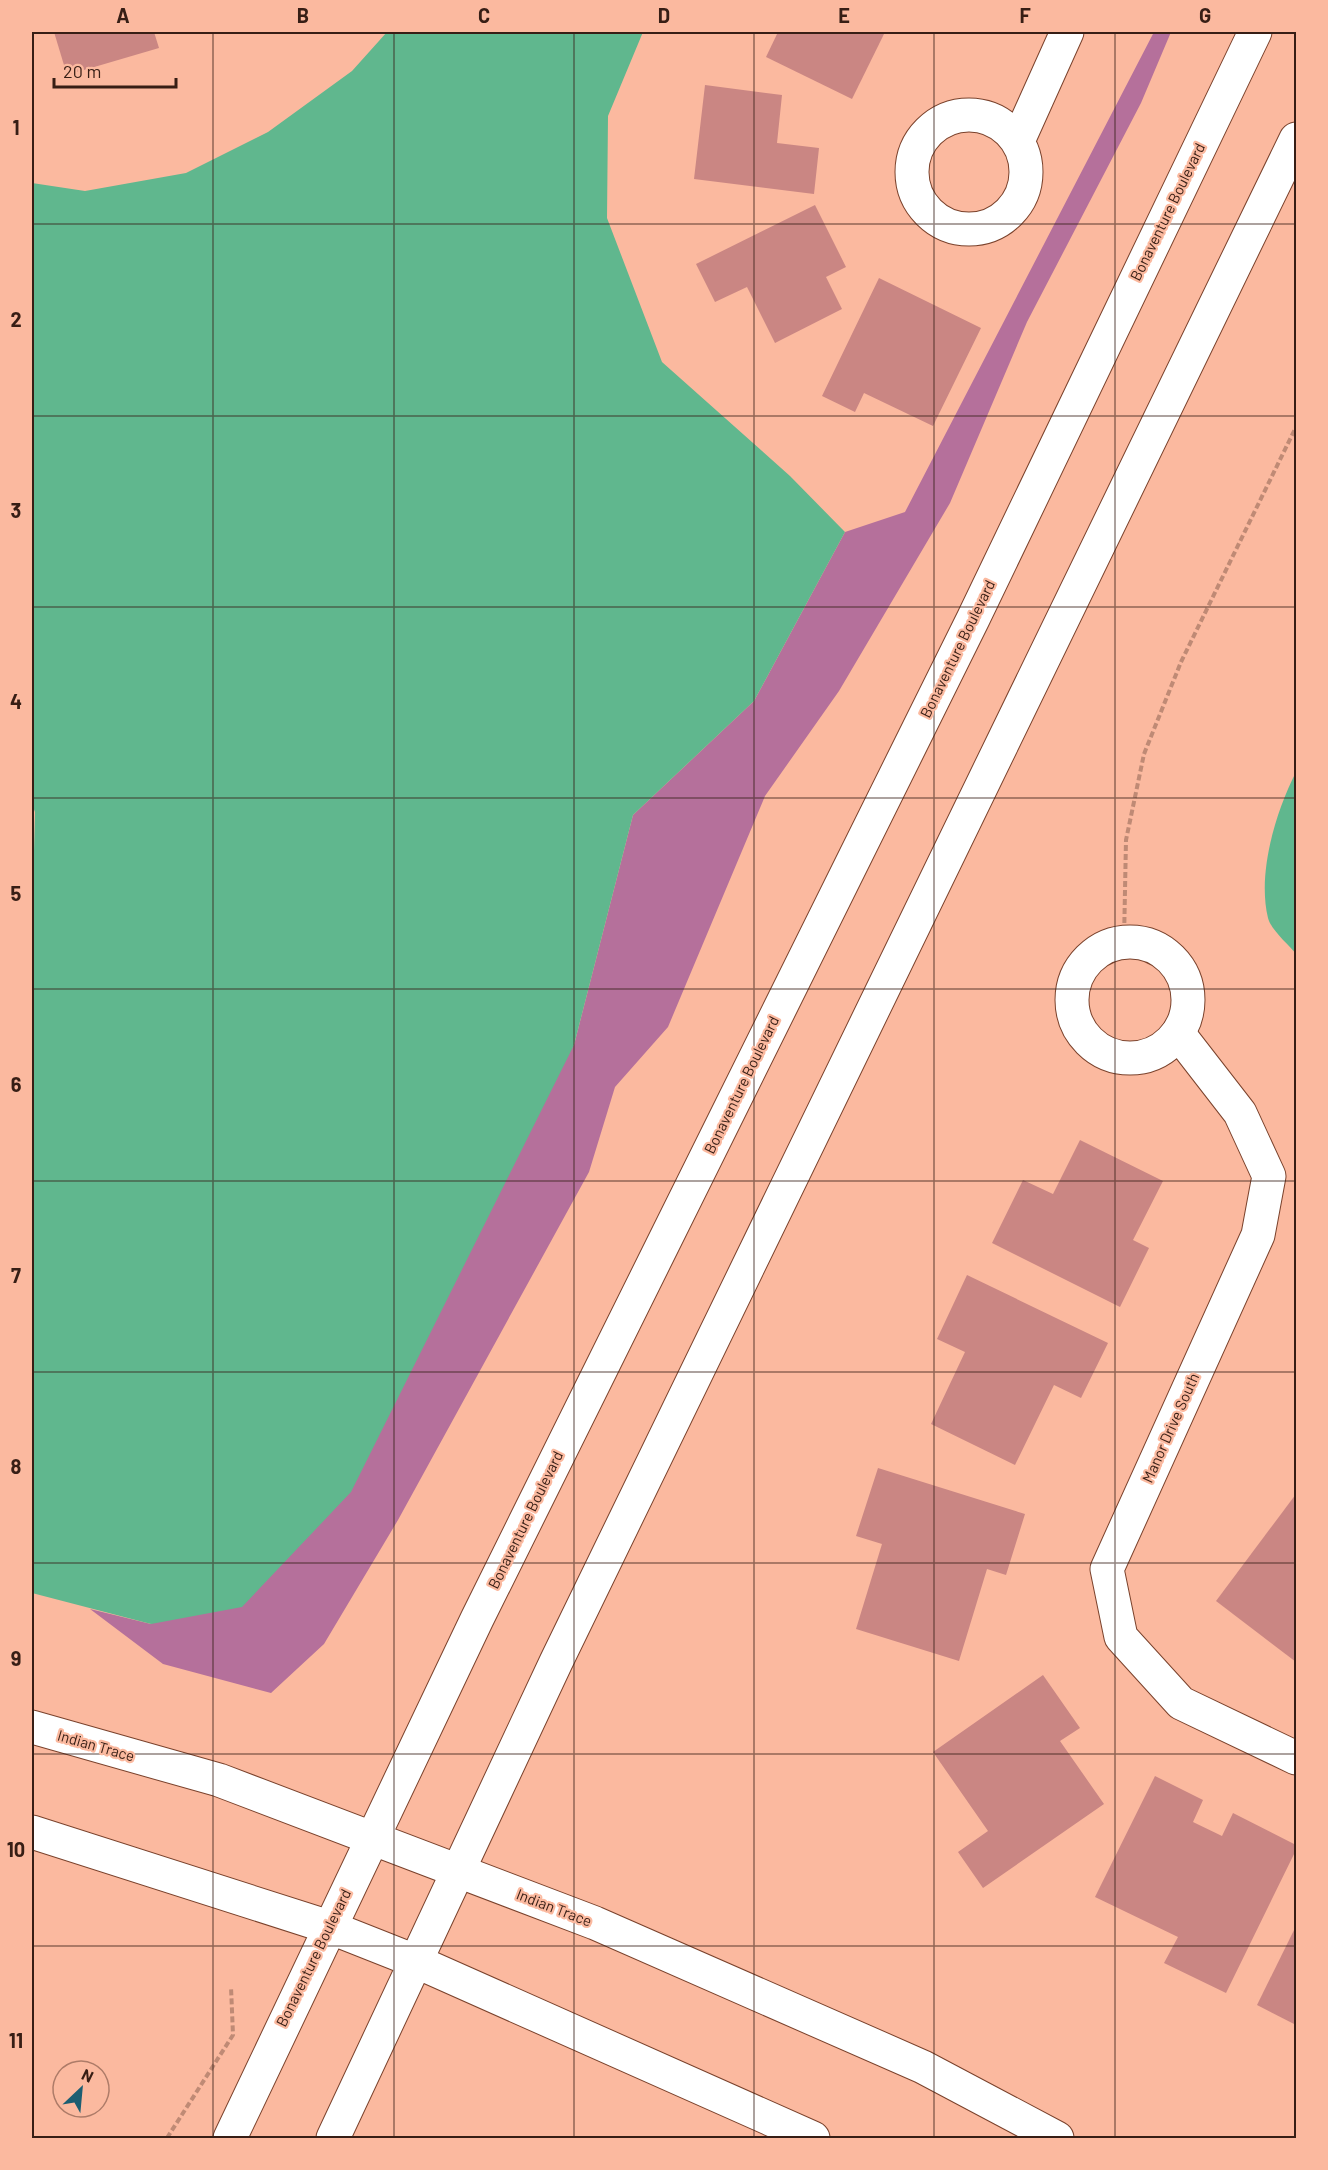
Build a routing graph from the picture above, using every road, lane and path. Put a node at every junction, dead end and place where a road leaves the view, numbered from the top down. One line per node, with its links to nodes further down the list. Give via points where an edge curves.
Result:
1 (1067, 32): 4 (main road)
2 (1255, 32): 11 (main road, Bonaventure Boulevard, via 973,619)
3 (1296, 139): 12 (main road)
4 (1018, 141)
5 (1296, 427): 6 (path, via 1181,662 1144,754 1126,840)
6 (1124, 941): 7 (main road, via 1143,942 1161,950 1175,962 1185,979 1189,997 1187,1016); 7 (main road, via 1090,956 1078,972 1072,990 1072,1010 1079,1028 1091,1044 1108,1054 1127,1058 1147,1056)
7 (1178, 1033): 9 (main road, Manor Drive South, via 1240,1113 1269,1176 1258,1235 1107,1569 1121,1637 1181,1703)
8 (32, 1727): 11 (main road, Indian Trace, via 219,1780)
9 (1296, 1758)
10 (32, 1832): 13 (main road)
11 (372, 1838): 12 (main road, Indian Trace); 13 (main road, Bonaventure Boulevard)
12 (456, 1870): 14 (main road); 20 (main road, Indian Trace, via 595,1923 923,2067)
13 (329, 1927): 14 (main road); 17 (main road, Bonaventure Boulevard)
14 (415, 1960): 18 (main road); 19 (main road)
15 (231, 1987): 16 (path, via 233,2035)
16 (167, 2139)
17 (230, 2139)
18 (333, 2139)
19 (813, 2139)
20 (1057, 2139)

